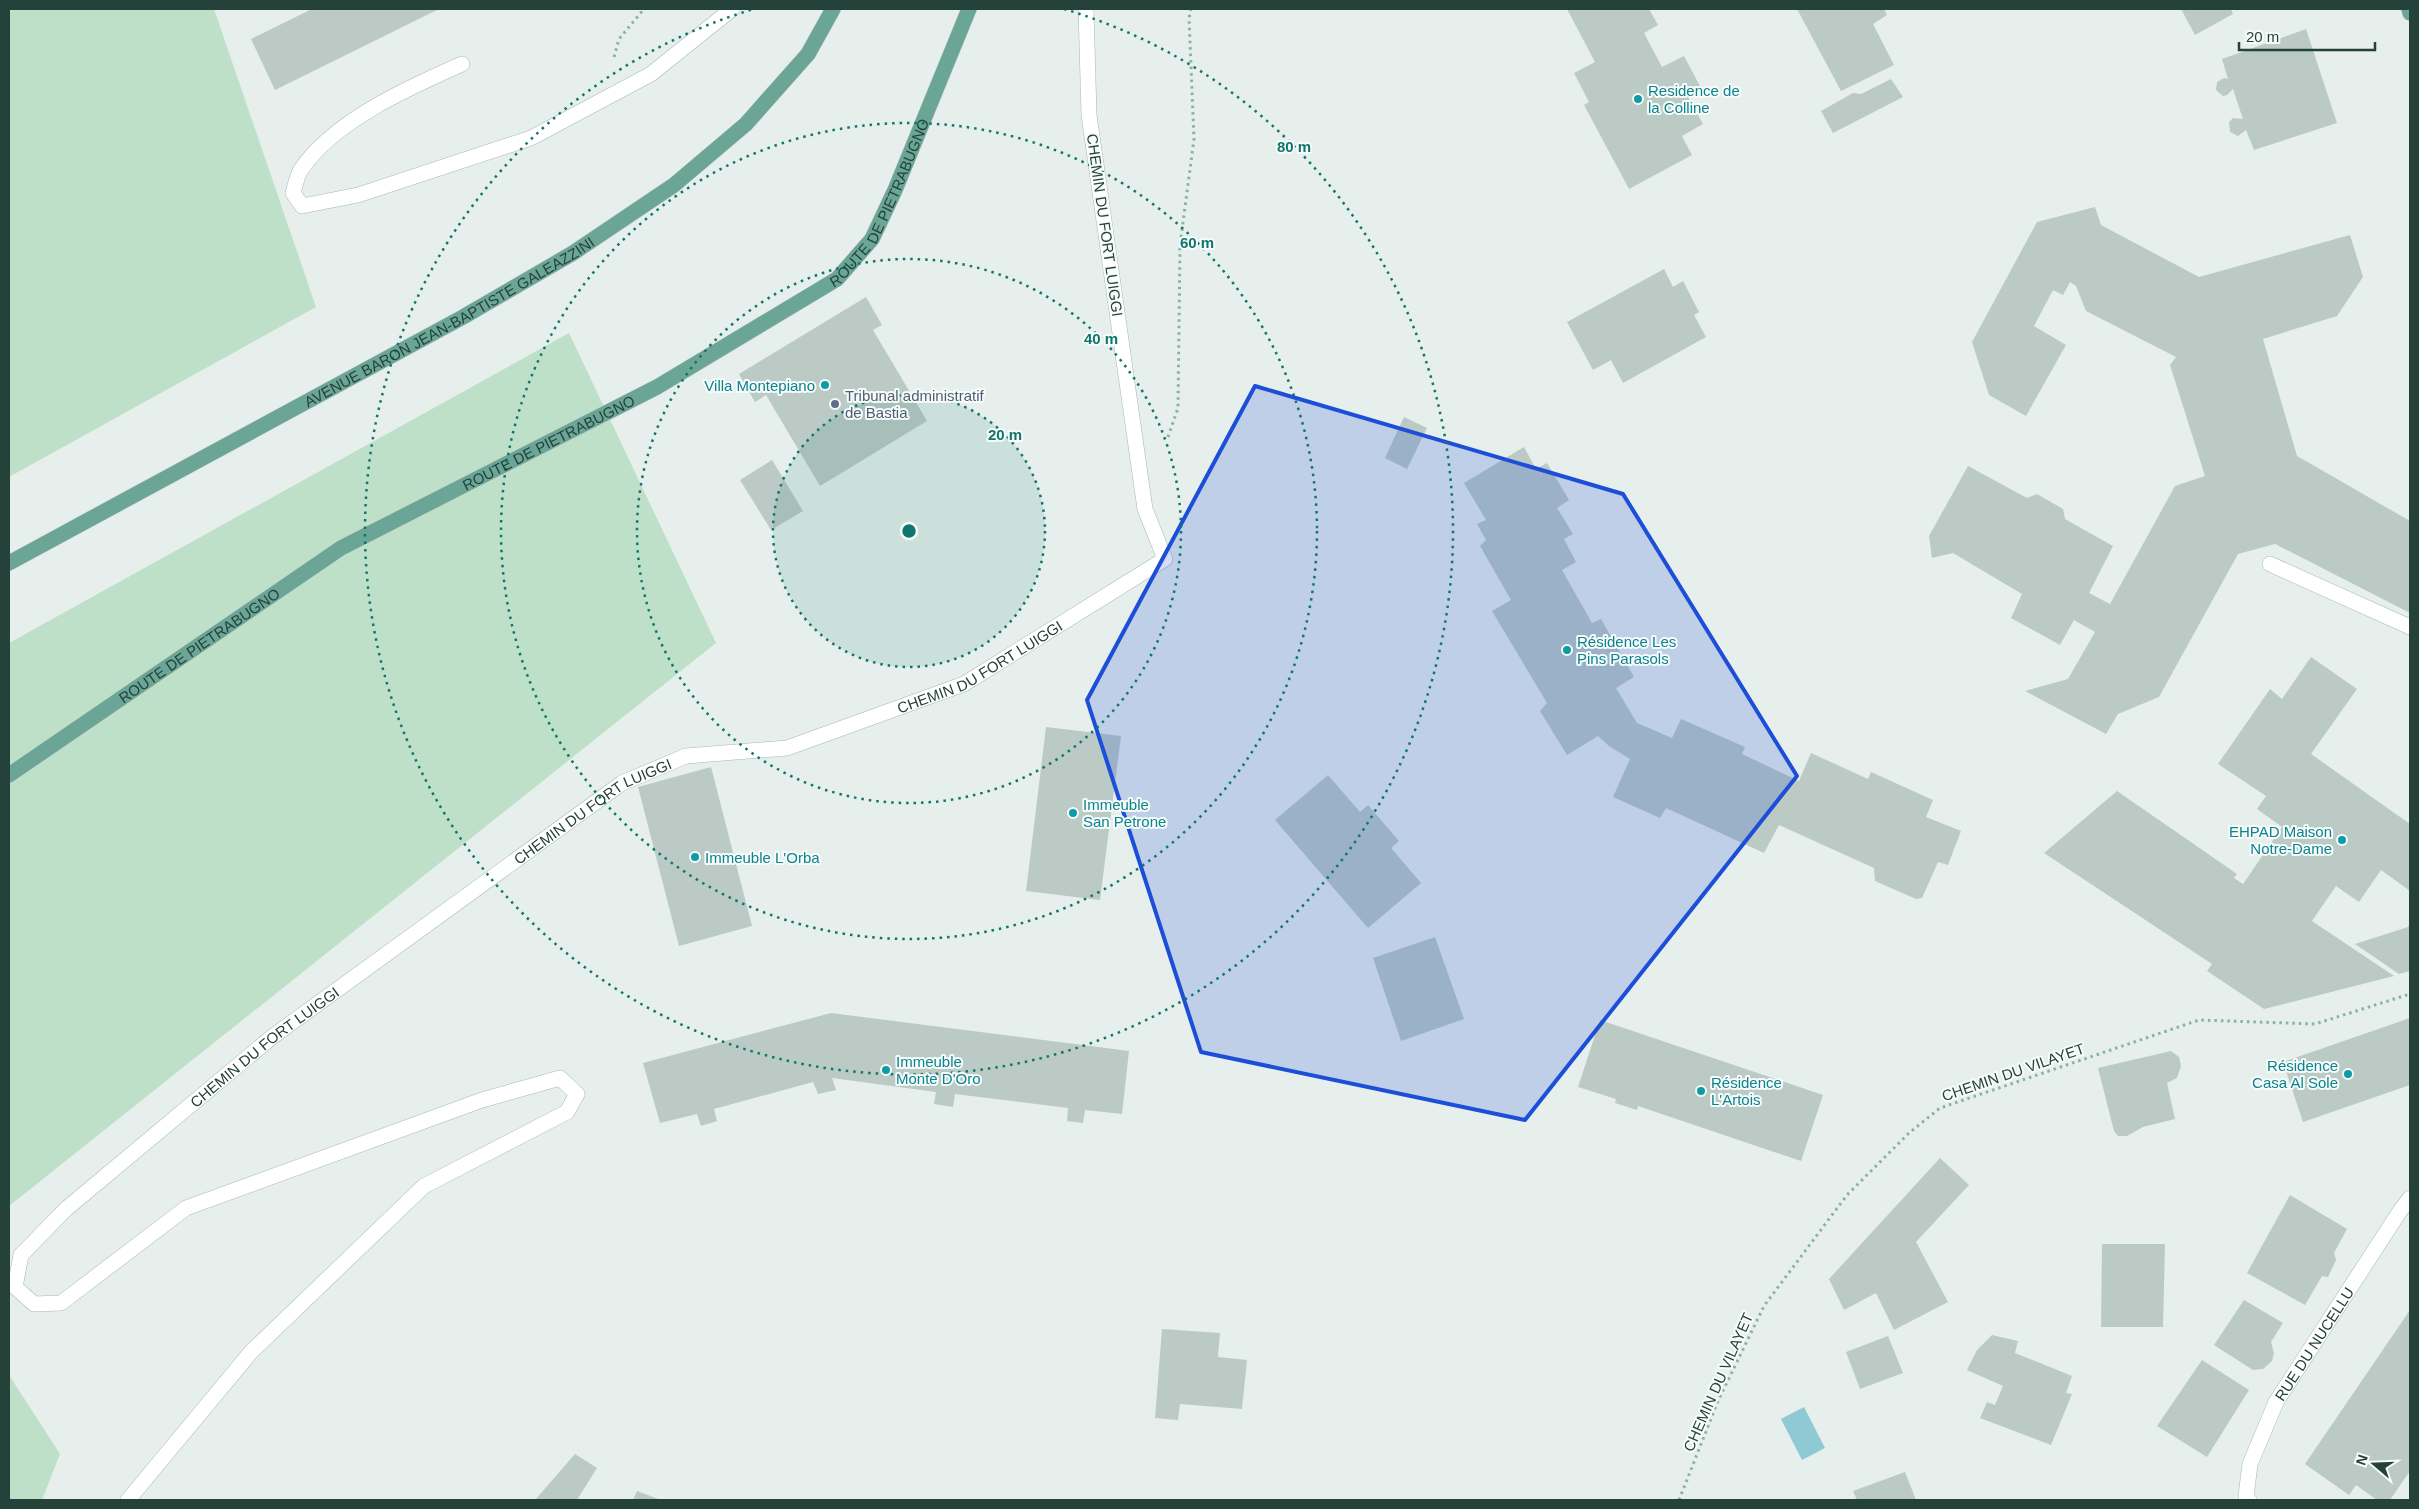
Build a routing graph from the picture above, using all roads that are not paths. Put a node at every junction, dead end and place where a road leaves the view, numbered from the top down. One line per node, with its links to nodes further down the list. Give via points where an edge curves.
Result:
1 (732, 9): 7 (street, via 652,74 531,138 358,195 302,206 293,193 300,172 332,136 396,93)
2 (833, 9): 8 (main road, AVENUE BARON JEAN-BAPTISTE GALEAZZINI, via 808,54 746,124 666,190 573,253 463,317)
3 (969, 9): 11 (main road, ROUTE DE PIETRABUGNO, via 872,239 837,279 657,387 341,548)
4 (1086, 9): 13 (street, CHEMIN DU FORT LUIGGI, via 1089,115 1145,510 1165,559 964,684 788,748 686,756 622,783 272,1038 66,1209 21,1255 15,1287 34,1304 61,1303 186,1208 482,1100 560,1078 577,1094 567,1112 424,1186 251,1352)
5 (2409, 9): 6 (main road)
6 (2410, 13)
7 (462, 64)
8 (9, 563)
9 (2270, 564): 10 (street)
10 (2410, 627)
11 (9, 775)
12 (2410, 1198): 14 (street, RUE DU NUCELLU, via 2276,1402 2250,1464 2246,1496)
13 (128, 1500)
14 (2249, 1500)

